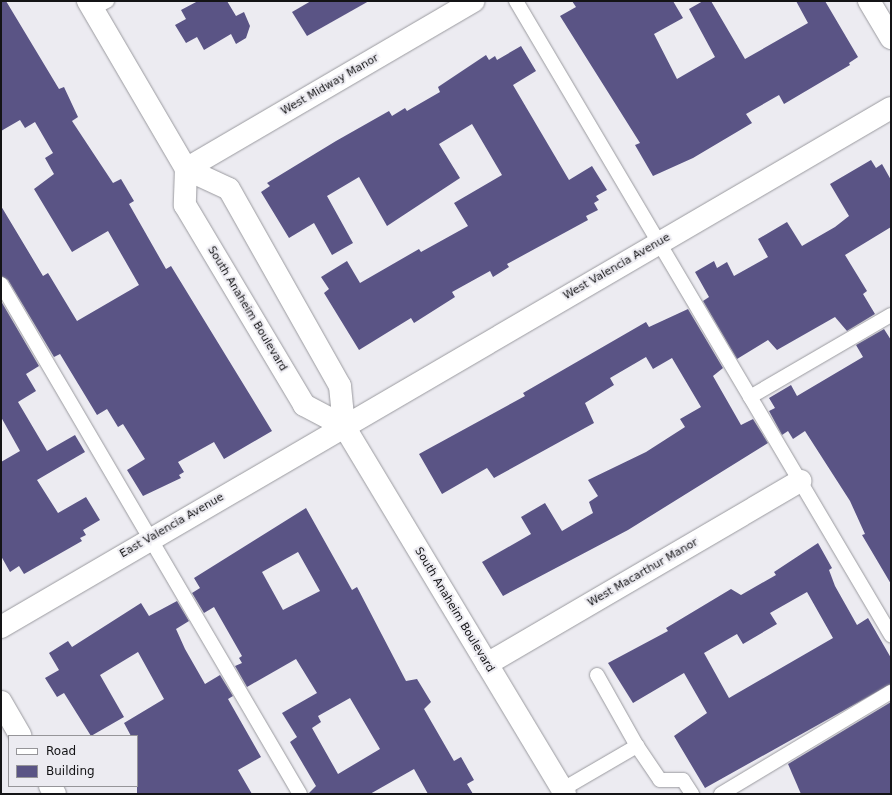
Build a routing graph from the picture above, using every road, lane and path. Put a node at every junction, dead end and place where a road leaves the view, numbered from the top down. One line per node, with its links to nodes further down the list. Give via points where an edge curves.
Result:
1 (474, 1): 7 (street, West Midway Manor)
2 (516, 1): 8 (lane)
3 (869, 1): 5 (street)
4 (96, 3): 7 (street)
5 (891, 38)
6 (891, 108): 8 (street, West Valencia Avenue)
7 (186, 169): 12 (street, South Anaheim Boulevard, via 229,189 340,386); 12 (street, South Anaheim Boulevard, via 185,205 304,405)
8 (657, 244): 11 (lane); 12 (street, West Valencia Avenue)
9 (1, 284): 14 (lane)
10 (891, 315): 11 (lane)
11 (750, 397): 13 (lane)
12 (344, 426): 14 (street, East Valencia Avenue); 17 (street, South Anaheim Boulevard)
13 (800, 481): 16 (lane); 17 (street, West Macarthur Manor)
14 (150, 539): 15 (street, East Valencia Avenue); 24 (lane)
15 (1, 627)
16 (891, 635)
17 (486, 664): 23 (street, South Anaheim Boulevard)
18 (597, 675): 22 (lane)
19 (891, 692): 26 (lane)
20 (1, 702): 21 (street)
21 (20, 735)
22 (637, 746): 23 (lane); 25 (lane, via 660,780 683,780)
23 (564, 792)
24 (300, 794)
25 (692, 794)
26 (721, 794)

